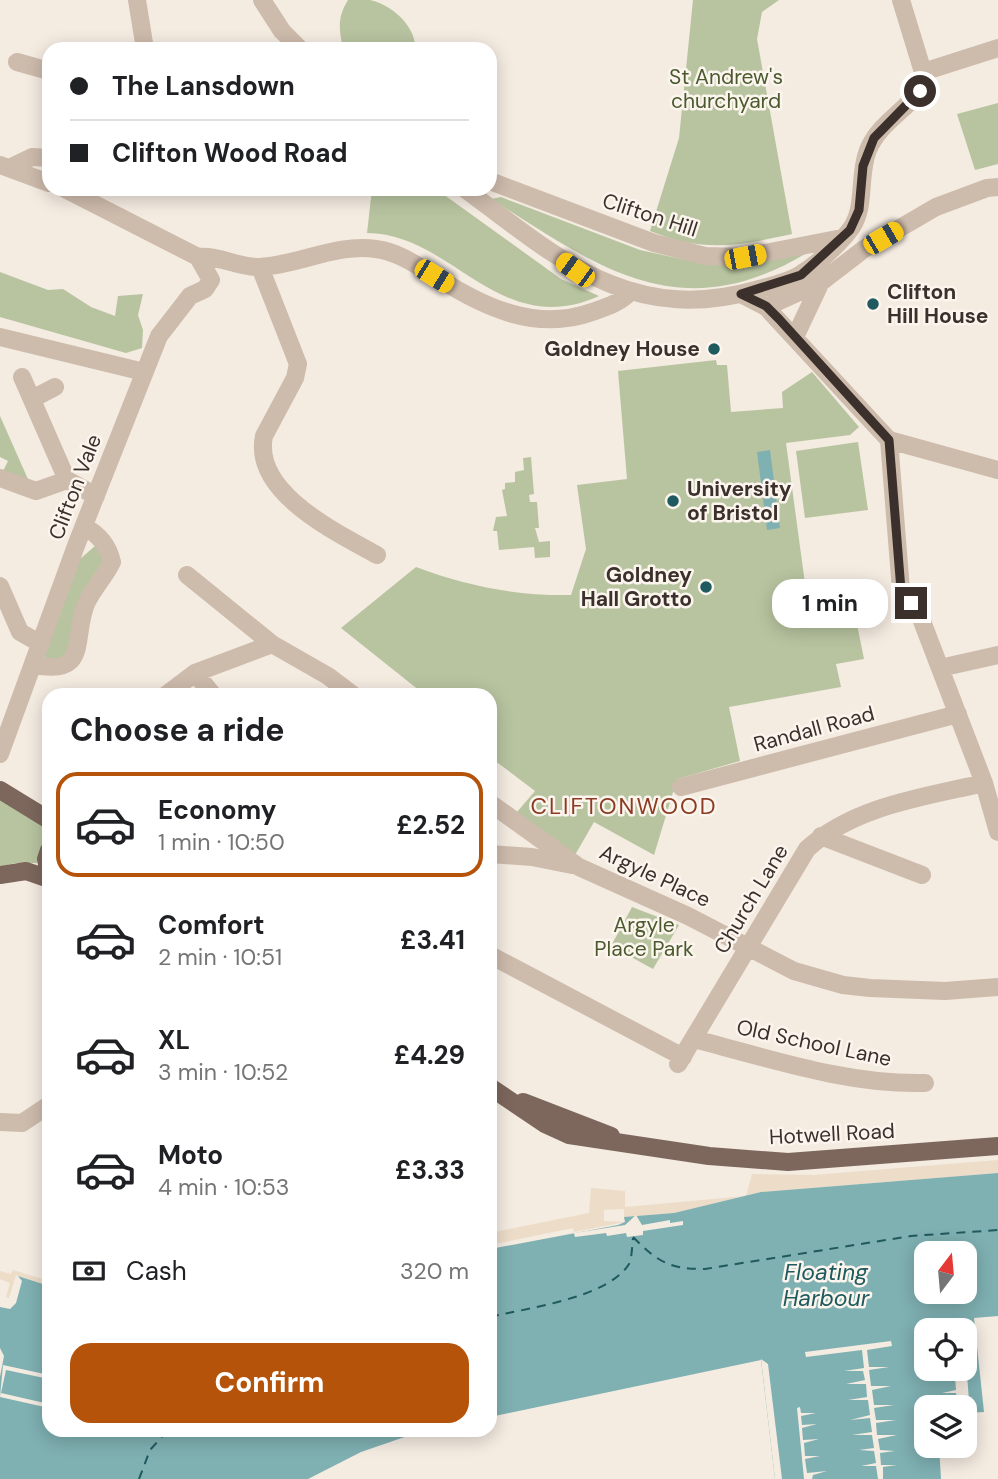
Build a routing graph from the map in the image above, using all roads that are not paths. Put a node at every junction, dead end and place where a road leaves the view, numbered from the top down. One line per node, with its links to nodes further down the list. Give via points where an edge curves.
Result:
1 (137, 0): 4 (street)
2 (262, 0): 5 (street)
3 (901, 0): 9 (street)
4 (144, 42)
5 (293, 42)
6 (998, 48): 9 (street)
7 (17, 62): 8 (street)
8 (42, 69)
9 (923, 72): 17 (street, via 923,87 874,138 863,166 859,210)
10 (42, 158): 11 (street)
11 (4, 166): 12 (street)
12 (42, 180)
13 (497, 184): 17 (street, Clifton Hill, via 654,243 705,256 745,257)
14 (998, 187): 20 (street, via 936,206 864,249)
15 (79, 196): 18 (street)
16 (478, 196): 21 (street, via 575,270)
17 (842, 237): 22 (street, via 801,275)
18 (198, 257): 19 (street); 26 (street, Clifton Vale, via 211,280 205,289 190,296 159,336)
19 (260, 267): 21 (street, via 357,247 375,249 411,262 480,304 538,320 575,318 613,304); 36 (street, via 298,364 264,436 268,468 301,509)
20 (821, 282): 23 (street); 25 (street)
21 (630, 292): 22 (street, via 680,299)
22 (741, 294): 23 (street)
23 (766, 306): 25 (street)
24 (0, 337): 26 (street)
25 (795, 337): 30 (street)
26 (144, 372): 34 (street, Clifton Vale)
27 (22, 377): 29 (street)
28 (55, 387): 29 (street)
29 (32, 399): 33 (street)
30 (889, 440): 31 (street); 43 (street, via 901,590 920,617)
31 (998, 470)
32 (0, 478): 33 (street, via 36,491)
33 (67, 480): 34 (street)
34 (96, 496): 35 (street, Clifton Vale)
35 (85, 526): 39 (street, Clifton Vale); 42 (street, via 97,533 112,562 84,610 77,654 61,667)
36 (377, 555)
37 (187, 575): 40 (street)
38 (0, 586): 39 (street, via 20,632)
39 (41, 644): 42 (street, Clifton Vale)
40 (272, 644): 44 (street); 47 (street)
41 (998, 655): 43 (street)
42 (34, 665): 49 (street, Clifton Vale)
43 (940, 667): 48 (street)
44 (195, 673): 45 (street); 46 (street)
45 (175, 688)
46 (208, 688)
47 (344, 688)
48 (958, 714): 50 (street); 51 (street, Randall Road)
49 (0, 754)
50 (984, 783): 55 (street); 56 (street, Church Lane, via 886,808)
51 (681, 787)
52 (0, 790): 54 (main road)
53 (497, 808): 58 (street)
54 (42, 816)
55 (998, 832)
56 (821, 836): 61 (street); 62 (street, Church Lane, via 795,864)
57 (497, 854): 58 (street)
58 (579, 867): 62 (street, Argyle Place)
59 (0, 875): 60 (main road, via 26,871)
60 (42, 875)
61 (922, 875)
62 (748, 947): 64 (street, Argyle Place, via 785,968 851,986 945,991); 65 (street, Church Lane)
63 (497, 959): 65 (street, Church Lane, via 681,1061)
64 (998, 987)
65 (694, 1039): 66 (street, Old School Lane, via 833,1073 896,1084)
66 (925, 1083)
67 (497, 1092): 70 (main road, Hotwell Road, via 569,1135 709,1156 788,1162)
68 (42, 1109): 69 (street, via 22,1123)
69 (0, 1122)
70 (998, 1146)

